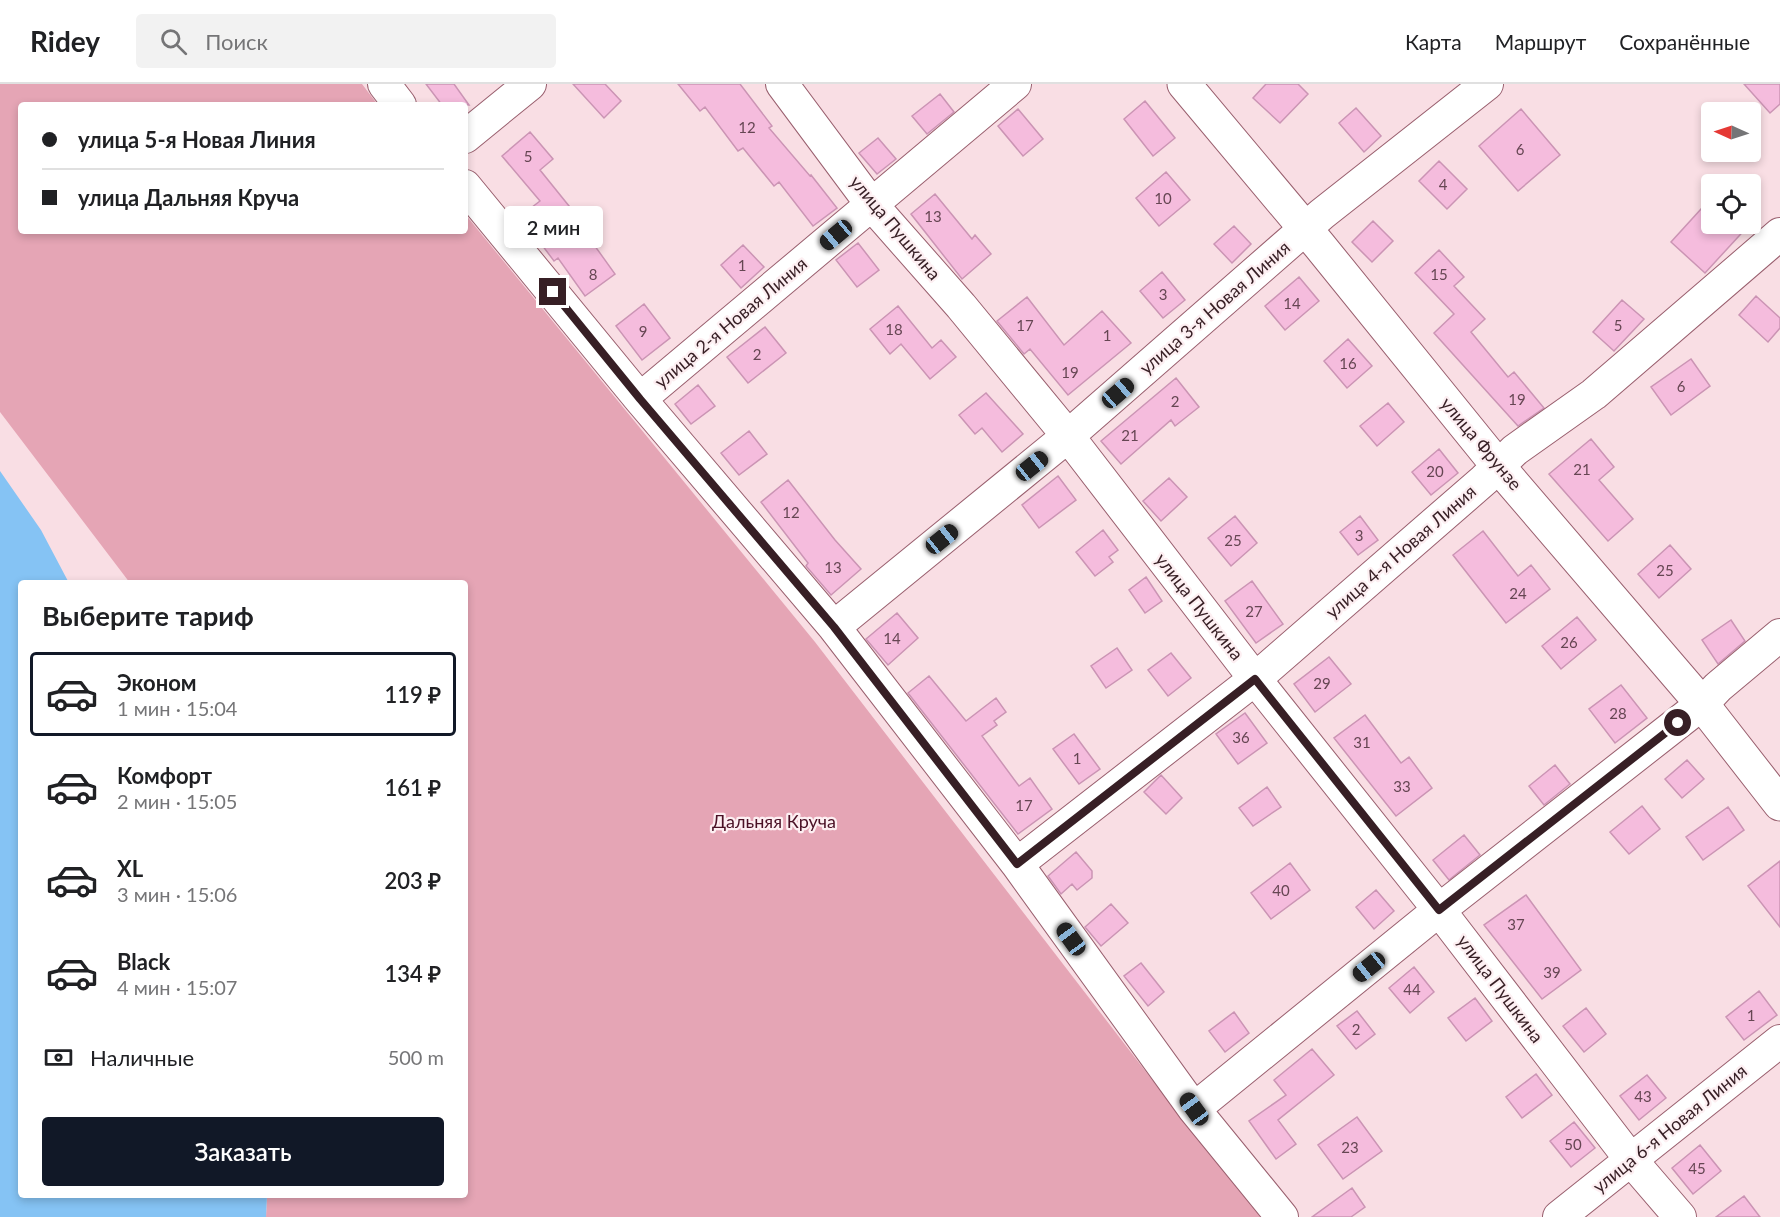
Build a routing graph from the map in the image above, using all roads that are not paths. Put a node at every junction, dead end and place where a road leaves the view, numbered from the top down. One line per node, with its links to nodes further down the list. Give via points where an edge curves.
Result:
1 (384, 84): 7 (street)
2 (530, 84): 8 (street)
3 (782, 84): 10 (street, улица Пушкина)
4 (1016, 84): 10 (street, улица 2-я Новая Линия)
5 (1184, 84): 11 (main road, улица Фрунзе)
6 (1487, 84): 11 (street, улица 3-я Новая Линия)
7 (398, 102)
8 (468, 135)
9 (468, 190): 13 (street)
10 (872, 205): 13 (street, улица 2-я Новая Линия); 14 (street, улица Пушкина)
11 (1305, 229): 14 (street, улица 3-я Новая Линия); 15 (main road, улица Фрунзе)
12 (1780, 234): 15 (street, улица 4-я Новая Линия, via 1594,394)
13 (640, 399): 16 (street)
14 (1068, 436): 16 (street, улица 3-я Новая Линия); 18 (street, улица Пушкина)
15 (1498, 466): 18 (street, улица 4-я Новая Линия); 19 (main road, улица Фрунзе)
16 (834, 627): 21 (street)
17 (1780, 635): 19 (street)
18 (1255, 679): 21 (street, улица 4-я Новая Линия); 22 (street, улица Пушкина)
19 (1702, 704): 20 (main road, улица Фрунзе); 22 (street)
20 (1780, 804)
21 (1017, 864): 24 (street)
22 (1439, 910): 24 (street); 25 (street, улица Пушкина)
23 (1780, 1041): 25 (street, улица 6-я Новая Линия)
24 (1194, 1109): 26 (street)
25 (1631, 1160): 27 (street, улица 6-я Новая Линия); 28 (street, улица Пушкина)
26 (1282, 1217)
27 (1559, 1217)
28 (1680, 1217)

